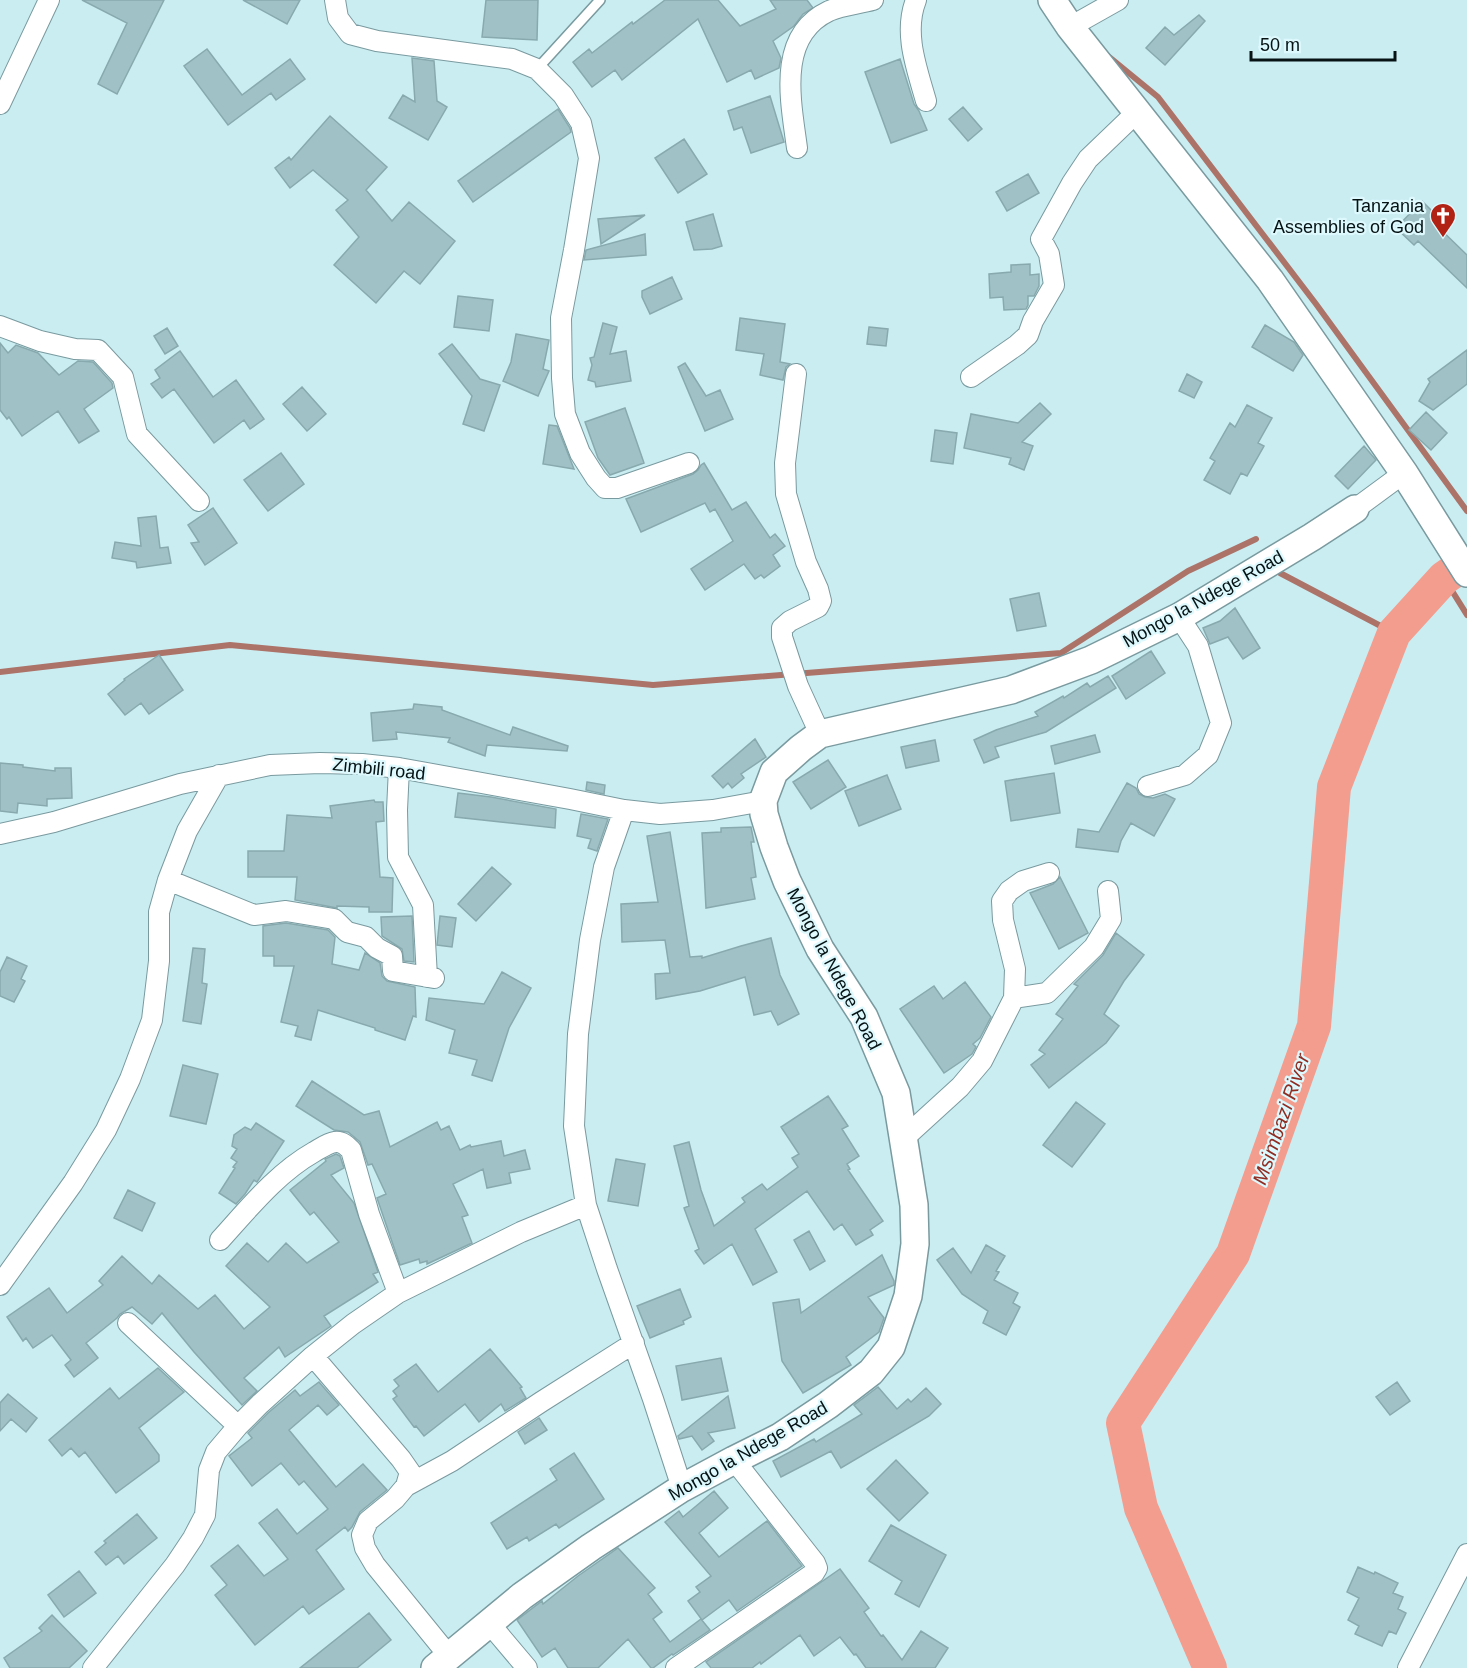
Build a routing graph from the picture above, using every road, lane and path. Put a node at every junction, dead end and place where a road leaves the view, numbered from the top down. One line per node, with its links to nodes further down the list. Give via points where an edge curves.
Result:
1 (49, 0): 11 (street)
2 (335, 0): 9 (street, via 338,18 350,34 512,59)
3 (600, 0): 9 (lane)
4 (873, 0): 13 (street, via 830,11 802,32 793,55 789,90)
5 (916, 0): 10 (street, via 910,39)
6 (1052, 0): 8 (street)
7 (1118, 0): 8 (street)
8 (1070, 27): 12 (street)
9 (537, 69): 17 (street, via 563,95 581,123 589,158 561,318 565,414 580,453 605,488 617,488)
10 (926, 101)
11 (0, 104)
12 (1137, 112): 16 (street, via 1088,159 1041,238 1054,285 1028,335); 18 (street, via 1270,280)
13 (797, 148)
14 (0, 326): 19 (street, via 39,341 98,350 123,377 137,434)
15 (796, 374): 23 (street, via 785,463 786,494 821,601 818,607 782,628 782,637)
16 (971, 377)
17 (689, 463)
18 (1404, 473): 20 (street, Mongo la Ndege Road); 21 (street)
19 (199, 501)
20 (1355, 509): 22 (street, Mongo la Ndege Road)
21 (1467, 573)
22 (1179, 616): 23 (street, Mongo la Ndege Road, via 1091,660 1011,690); 26 (street, via 1197,646 1221,723 1208,755 1185,775)
23 (820, 734): 27 (street, Mongo la Ndege Road, via 774,772)
24 (399, 768): 25 (street, Zimbili road, via 341,763 270,765); 28 (street, Zimbili road); 31 (street, via 398,857 423,905 431,977 393,971 392,956 366,937 347,932 334,919 285,911 254,915)
25 (219, 775): 29 (street, Zimbili road); 31 (street, via 187,831)
26 (1148, 786)
27 (763, 801): 28 (street, Zimbili road, via 660,814); 34 (street, Mongo la Ndege Road, via 787,881 820,949 864,1017 896,1093)
28 (624, 810): 35 (street, via 602,877 578,1034 574,1126)
29 (0, 834)
30 (1049, 873): 33 (street, via 1023,881 1002,901 1015,969)
31 (168, 880): 37 (street, via 159,912 159,961 152,1020 130,1079 106,1130)
32 (1108, 891): 33 (street, via 1111,919 1094,947 1047,993)
33 (1014, 998): 34 (street, via 982,1060 960,1087)
34 (903, 1139): 43 (street, Mongo la Ndege Road, via 914,1205 915,1244 908,1296 891,1347 871,1372 828,1405 780,1437)
35 (586, 1205): 38 (street, via 521,1232); 40 (street)
36 (220, 1240): 38 (street, via 301,1159 337,1142 345,1144 351,1150)
37 (0, 1286)
38 (398, 1293): 41 (street)
39 (128, 1323): 42 (street)
40 (634, 1343): 44 (street, via 452,1461); 45 (street)
41 (313, 1356): 42 (street); 44 (street, via 401,1459 410,1472)
42 (238, 1426): 49 (street, via 216,1452 209,1470 205,1515 193,1538)
43 (734, 1460): 45 (street, Mongo la Ndege Road); 51 (street, via 817,1568)
44 (406, 1486): 48 (street, via 368,1521 362,1535 375,1565)
45 (682, 1488): 47 (street, Mongo la Ndege Road, via 554,1573)
46 (1467, 1554): 52 (street)
47 (489, 1623): 48 (street, Mongo la Ndege Road); 50 (street)
48 (442, 1662)
49 (93, 1668)
50 (527, 1668)
51 (676, 1668)
52 (1408, 1668)

